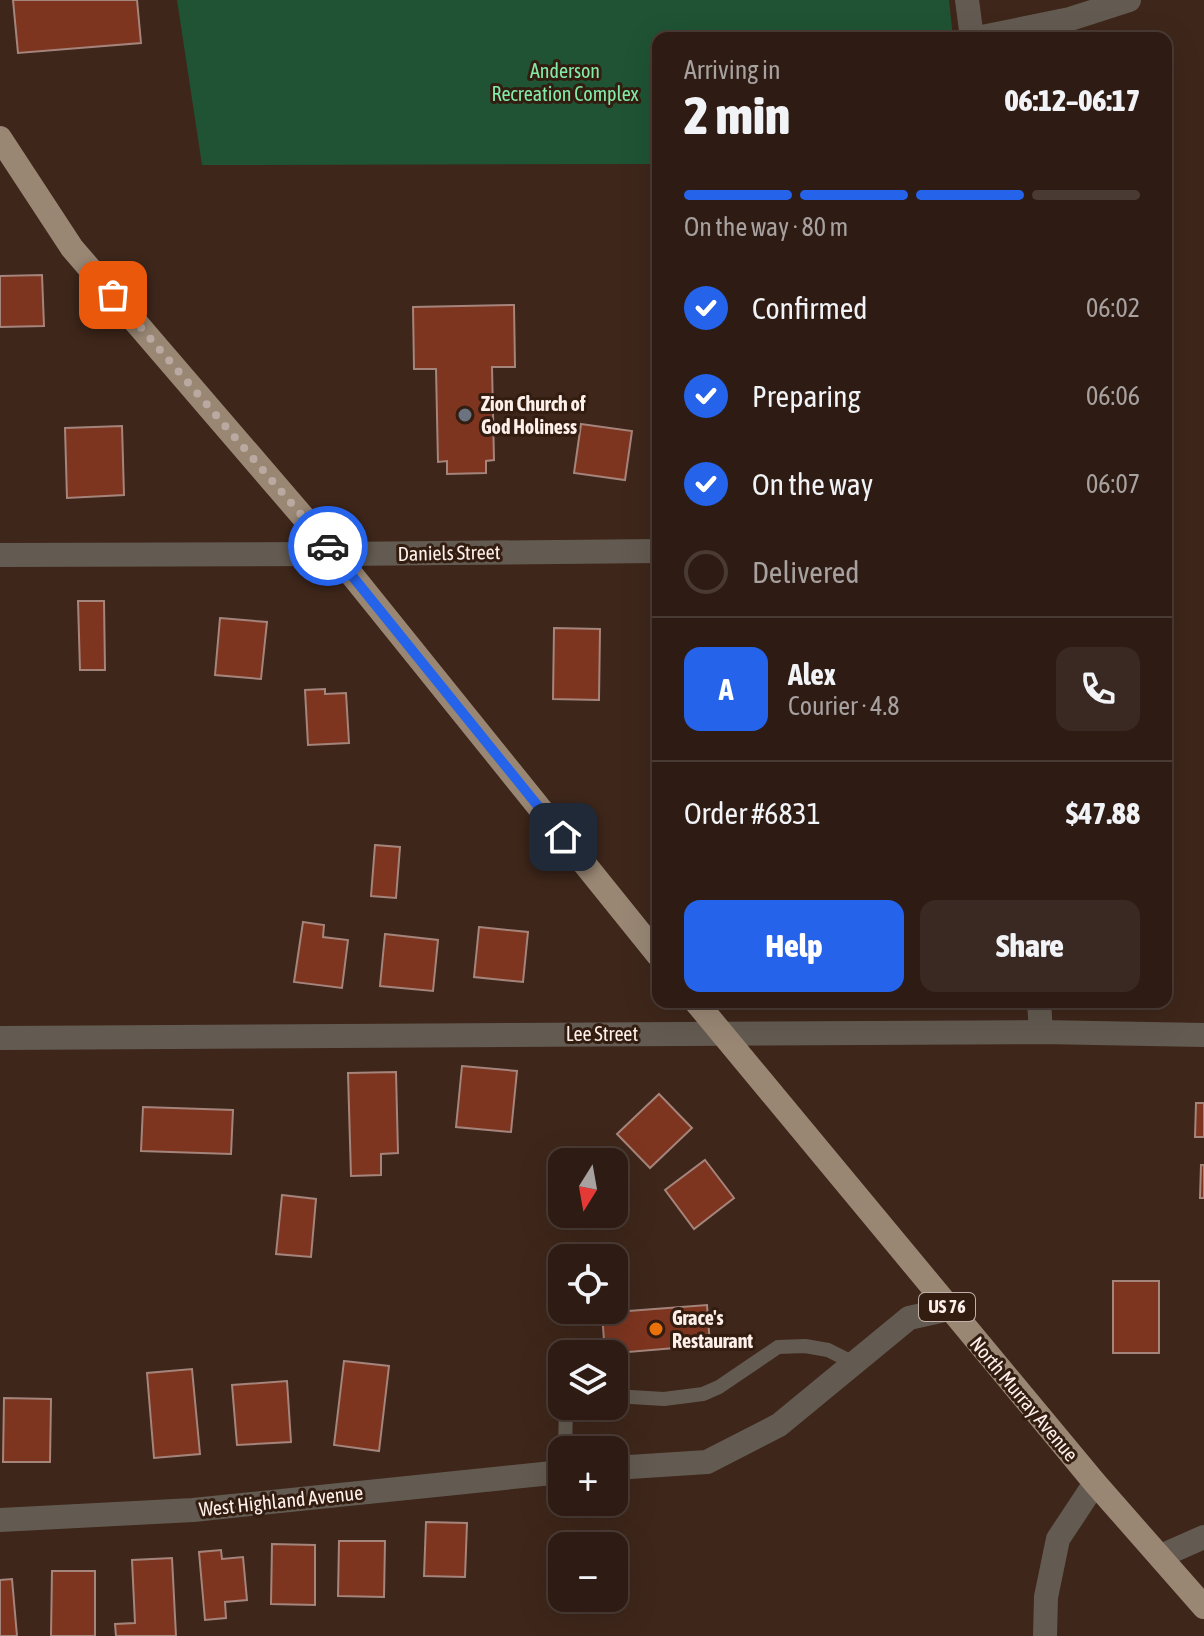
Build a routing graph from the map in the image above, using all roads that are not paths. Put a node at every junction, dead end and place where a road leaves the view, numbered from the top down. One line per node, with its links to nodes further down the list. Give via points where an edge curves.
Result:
1 (967, 0): 3 (street)
2 (1129, 0): 4 (street)
3 (973, 32)
4 (1004, 32)
5 (0, 138): 7 (main road, via 72,248)
6 (652, 551): 7 (street, Daniels Street)
7 (335, 554): 8 (street, Daniels Street); 9 (main road)
8 (0, 555)
9 (652, 948)
10 (701, 1008): 13 (main road, North Murray Avenue / US 76)
11 (1039, 1008): 12 (street)
12 (1041, 1032): 13 (street, Lee Street); 14 (street, Lee Street)
13 (721, 1033): 15 (street, Lee Street); 16 (main road, North Murray Avenue / US 76)
14 (1204, 1035)
15 (0, 1038)
16 (949, 1309): 17 (street, via 909,1318); 21 (main road, North Murray Avenue / US 76)
17 (854, 1363): 18 (lane, via 828,1350 778,1347 703,1394); 19 (street, via 779,1425 707,1462)
18 (628, 1397)
19 (628, 1467)
20 (548, 1473): 22 (street, West Highland Avenue, via 193,1510)
21 (1095, 1483): 24 (main road, North Murray Avenue / US 76); 26 (street, via 1058,1539 1046,1597)
22 (0, 1520)
23 (1204, 1537): 24 (street)
24 (1161, 1556): 25 (main road, North Murray Avenue / US 76)
25 (1204, 1607)
26 (1045, 1636)

